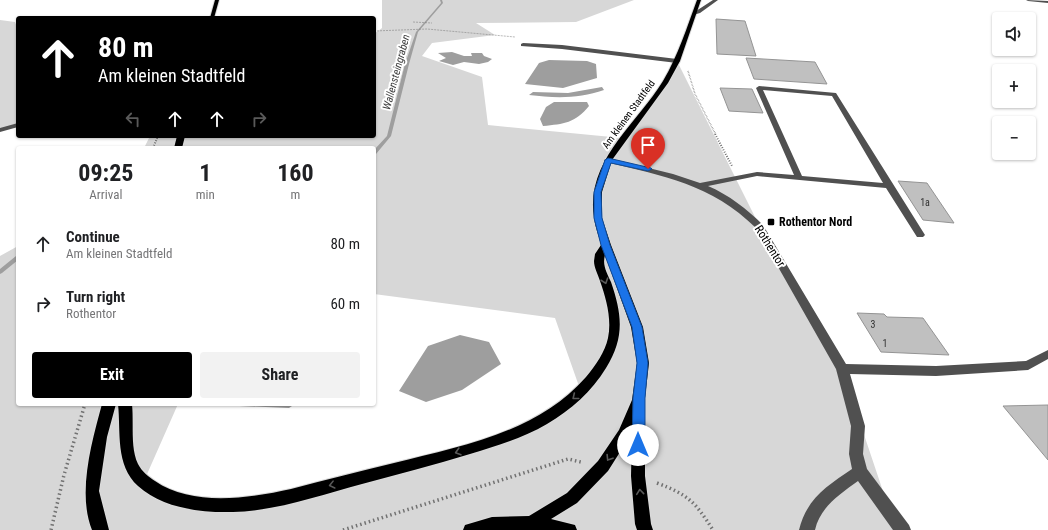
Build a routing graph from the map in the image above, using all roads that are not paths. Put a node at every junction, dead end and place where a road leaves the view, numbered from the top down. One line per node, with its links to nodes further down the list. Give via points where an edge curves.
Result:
1 (217, 0): 7 (main road)
2 (699, 0): 6 (main road, Am kleinen Stadtfeld)
3 (716, 0): 6 (street)
4 (1028, 0): 5 (street)
5 (1048, 2)
6 (695, 14): 9 (main road, Am kleinen Stadtfeld)
7 (213, 16)
8 (523, 45): 9 (street, via 562,47)
9 (677, 62): 12 (main road, Am kleinen Stadtfeld, via 665,83)
10 (16, 126): 11 (street)
11 (0, 130)
12 (608, 160): 14 (street, Rothentor); 17 (main road, Am kleinen Stadtfeld, via 598,192 598,218)
13 (799, 178): 14 (street, via 757,174); 15 (street); 15 (street, via 759,88 834,94)
14 (702, 185): 19 (street, Rothentor, via 743,209 760,227)
15 (889, 186): 16 (street)
16 (920, 234)
17 (606, 245): 20 (main road, Am kleinen Stadtfeld, via 637,327 643,363); 22 (main road, one-way to 22, via 600,252 599,265 610,297 615,331 611,347 600,368 581,392 562,408 498,440 267,501 234,506 194,504 162,494 141,480 133,469 128,458)
18 (1048, 354): 19 (street, via 1028,366 936,371)
19 (842, 369): 23 (street, Rothentor, via 858,426 856,454)
20 (639, 398): 24 (main road, one-way to 24, via 624,432 603,466 572,498); 28 (main road, one-way to 20, via 638,476)
21 (108, 406): 25 (main road, via 100,437 92,491)
22 (125, 406)
23 (860, 472): 29 (street, via 825,496 808,521); 30 (street, Rothentor)
24 (531, 523): 26 (main road, via 492,525); 27 (main road)
25 (101, 530)
26 (471, 530)
27 (569, 530)
28 (645, 530)
29 (807, 530)
30 (903, 530)

